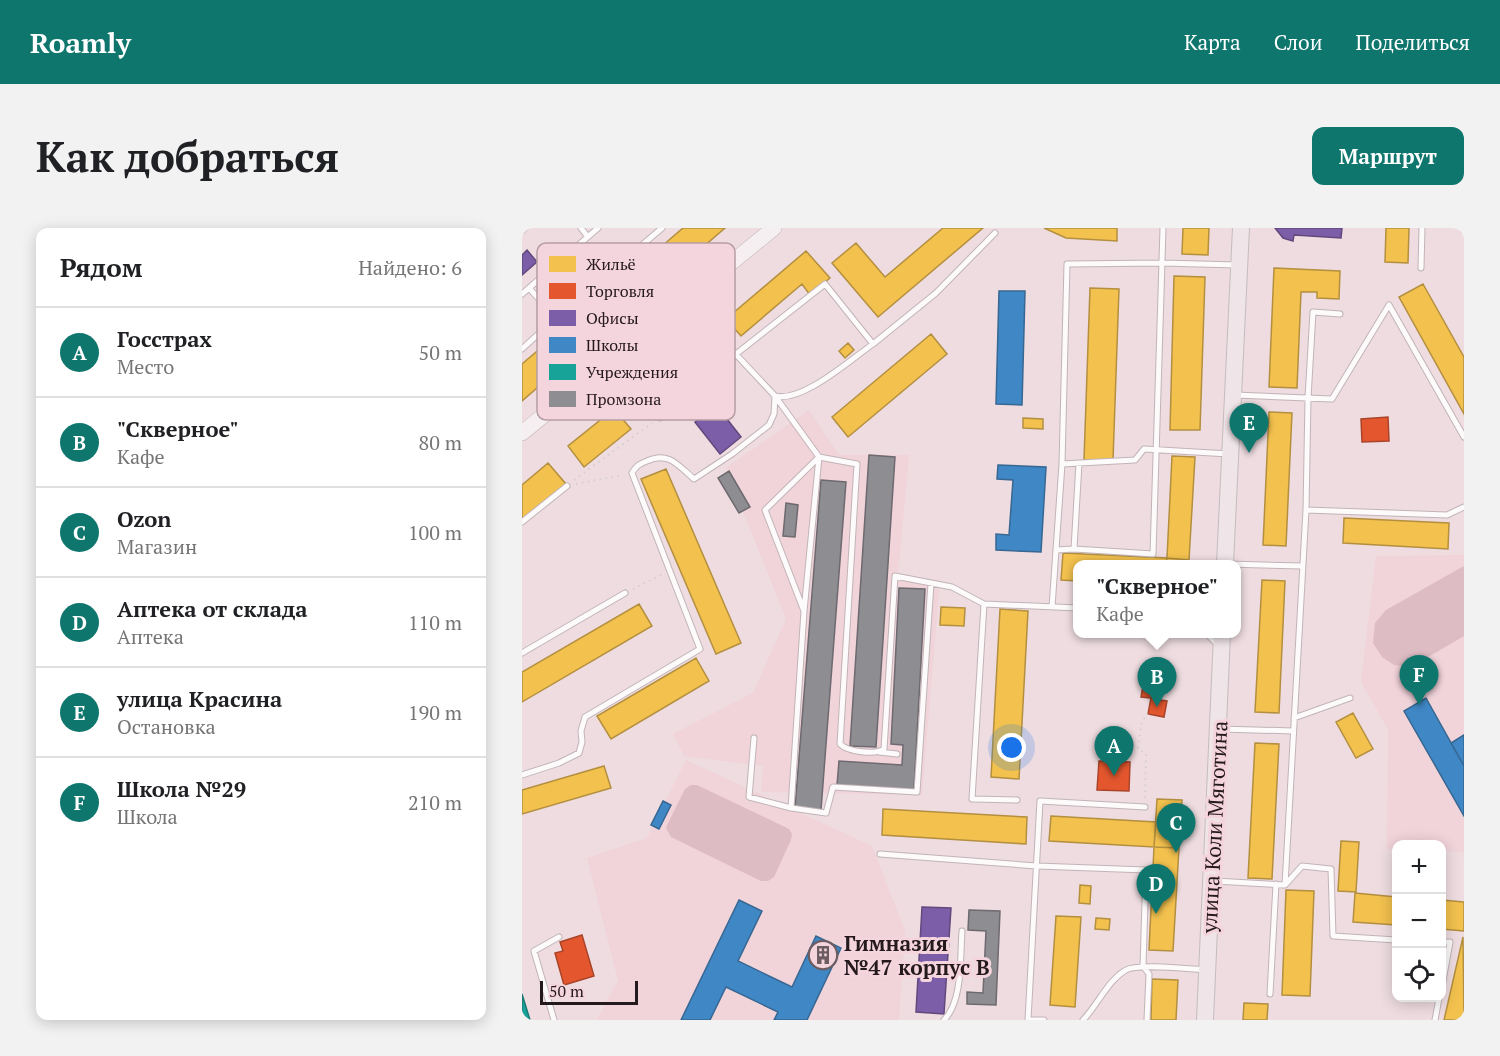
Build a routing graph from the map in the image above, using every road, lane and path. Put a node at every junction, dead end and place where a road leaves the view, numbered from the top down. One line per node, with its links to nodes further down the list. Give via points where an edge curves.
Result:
1 (581, 228): 9 (lane)
2 (598, 228): 9 (lane)
3 (662, 228): 11 (lane)
4 (774, 228): 12 (main road)
5 (1163, 228): 13 (lane)
6 (1241, 228): 14 (main road)
7 (1422, 228): 15 (lane)
8 (995, 232): 22 (lane, via 936,293)
9 (588, 237): 10 (lane)
10 (581, 243)
11 (644, 243)
12 (735, 260)
13 (1162, 263): 14 (lane); 32 (lane); 36 (lane, via 1067,264)
14 (1239, 265): 25 (main road)
15 (1421, 268)
16 (537, 281): 17 (lane)
17 (529, 288): 18 (lane); 19 (lane)
18 (522, 294)
19 (537, 297)
20 (1340, 314): 27 (lane, via 1313,312)
21 (537, 335): 23 (lane)
22 (873, 344): 24 (lane, via 825,284); 26 (lane, via 804,393)
23 (522, 349)
24 (736, 354): 26 (lane)
25 (1233, 395): 27 (lane); 33 (main road)
26 (775, 396): 34 (lane); 37 (lane, via 769,425 694,479 658,456 636,466)
27 (1308, 398): 31 (lane, via 1332,399 1389,305); 40 (lane)
28 (539, 420): 30 (main road)
29 (656, 420): 38 (path)
30 (522, 433)
31 (1464, 437)
32 (1156, 450): 33 (lane); 35 (lane, via 1144,449 1135,460); 42 (lane, via 1153,554)
33 (1230, 454): 44 (main road)
34 (819, 457): 53 (lane); 53 (lane, via 765,510); 62 (lane, via 857,464 840,744 845,749)
35 (1079, 463): 36 (lane); 42 (lane)
36 (1062, 464): 43 (lane)
37 (632, 473): 38 (path); 47 (lane)
38 (567, 486): 41 (lane)
39 (1464, 507): 40 (lane, via 1447,515)
40 (1306, 510): 46 (lane)
41 (522, 522)
42 (1074, 549): 43 (lane)
43 (1056, 550): 51 (lane)
44 (1226, 560)
45 (1241, 564): 46 (lane)
46 (1302, 566): 58 (lane)
47 (670, 570): 49 (path); 64 (lane, via 700,649 585,717 579,753)
48 (931, 583): 50 (lane, via 952,587); 62 (lane, via 895,576 884,749); 67 (lane, via 917,792 832,788 826,813)
49 (625, 593): 55 (lane)
50 (984, 604): 51 (lane); 65 (lane, via 972,799)
51 (1052, 607): 52 (lane)
52 (1073, 608)
53 (804, 611): 67 (lane)
54 (1222, 642): 59 (main road, улица Коли Мяготина)
55 (522, 653)
56 (1350, 698): 58 (lane)
57 (1148, 714): 66 (path, via 1142,721 1138,748 1146,754)
58 (1294, 718): 60 (lane)
59 (1218, 729): 60 (lane); 70 (main road, улица Коли Мяготина)
60 (1293, 731): 72 (lane)
61 (754, 738): 67 (lane, via 749,796)
62 (879, 752): 63 (lane)
63 (897, 754)
64 (522, 775)
65 (1017, 800)
66 (1144, 807): 69 (lane, via 1040,801)
67 (791, 808)
68 (880, 854): 69 (lane)
69 (1037, 866): 78 (lane, via 1146,870); 86 (lane)
70 (1212, 881): 71 (lane); 79 (main road, улица Коли Мяготина)
71 (1276, 884): 72 (lane); 80 (lane)
72 (1285, 885): 75 (lane, via 1302,866 1331,868 1333,936)
73 (962, 931): 85 (lane, via 958,990 952,1012)
74 (558, 937): 82 (lane, via 534,951)
75 (1392, 940)
76 (1446, 942): 77 (lane, via 1450,942)
77 (1446, 964)
78 (1143, 966): 79 (lane); 88 (lane, via 1126,969); 89 (lane, via 1149,974)
79 (1208, 970): 90 (main road, улица Коли Мяготина)
80 (1270, 994)
81 (1438, 1002): 91 (lane)
82 (552, 1011): 83 (lane); 84 (lane)
83 (548, 1020)
84 (554, 1020)
85 (944, 1020)
86 (1028, 1020): 87 (lane)
87 (1044, 1020)
88 (1083, 1020)
89 (1147, 1020)
90 (1205, 1020)
91 (1435, 1020)

